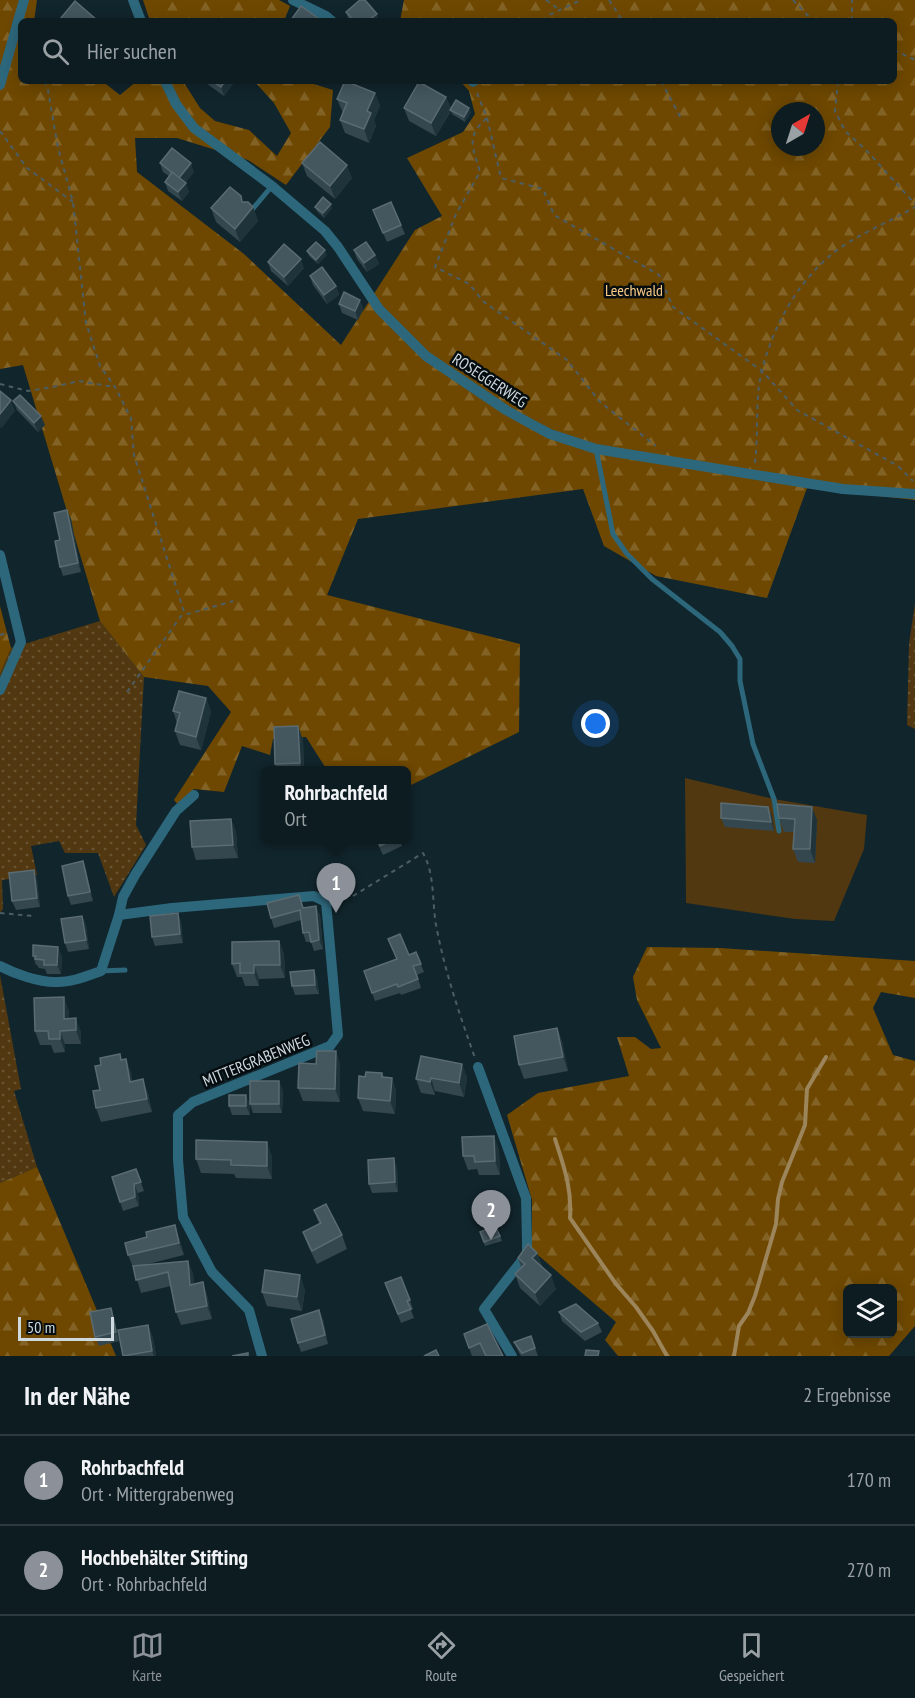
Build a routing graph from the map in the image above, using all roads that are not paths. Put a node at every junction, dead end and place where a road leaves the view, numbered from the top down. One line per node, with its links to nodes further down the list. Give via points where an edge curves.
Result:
1 (24, 0): 4 (street)
2 (133, 0): 5 (street)
3 (293, 0): 6 (street)
4 (19, 18)
5 (140, 18)
6 (328, 18)
7 (18, 21): 9 (street)
8 (166, 84): 10 (street, ROSEGGERWEG, via 194,128)
9 (0, 85)
10 (272, 186): 11 (lane); 12 (street, ROSEGGERWEG, via 325,231 379,309 426,356 533,425)
11 (250, 212)
12 (596, 449): 13 (street, ROSEGGERWEG, via 843,489); 17 (lane, via 613,534 652,579 720,632 740,659 740,681 753,744 774,799)
13 (915, 494)
14 (0, 555): 15 (street, via 21,642)
15 (0, 690)
16 (194, 795): 18 (street, via 176,811 135,875)
17 (780, 831)
18 (119, 915): 21 (street); 23 (street, MITTERGRABENWEG, via 314,896 326,902 338,1035 330,1046 193,1102 178,1115 183,1217 212,1272 249,1310)
19 (0, 966): 21 (street, via 54,982)
20 (125, 970): 21 (lane)
21 (101, 971)
22 (478, 1067): 24 (street, via 526,1198 527,1254 483,1309)
23 (262, 1356)
24 (512, 1356)

